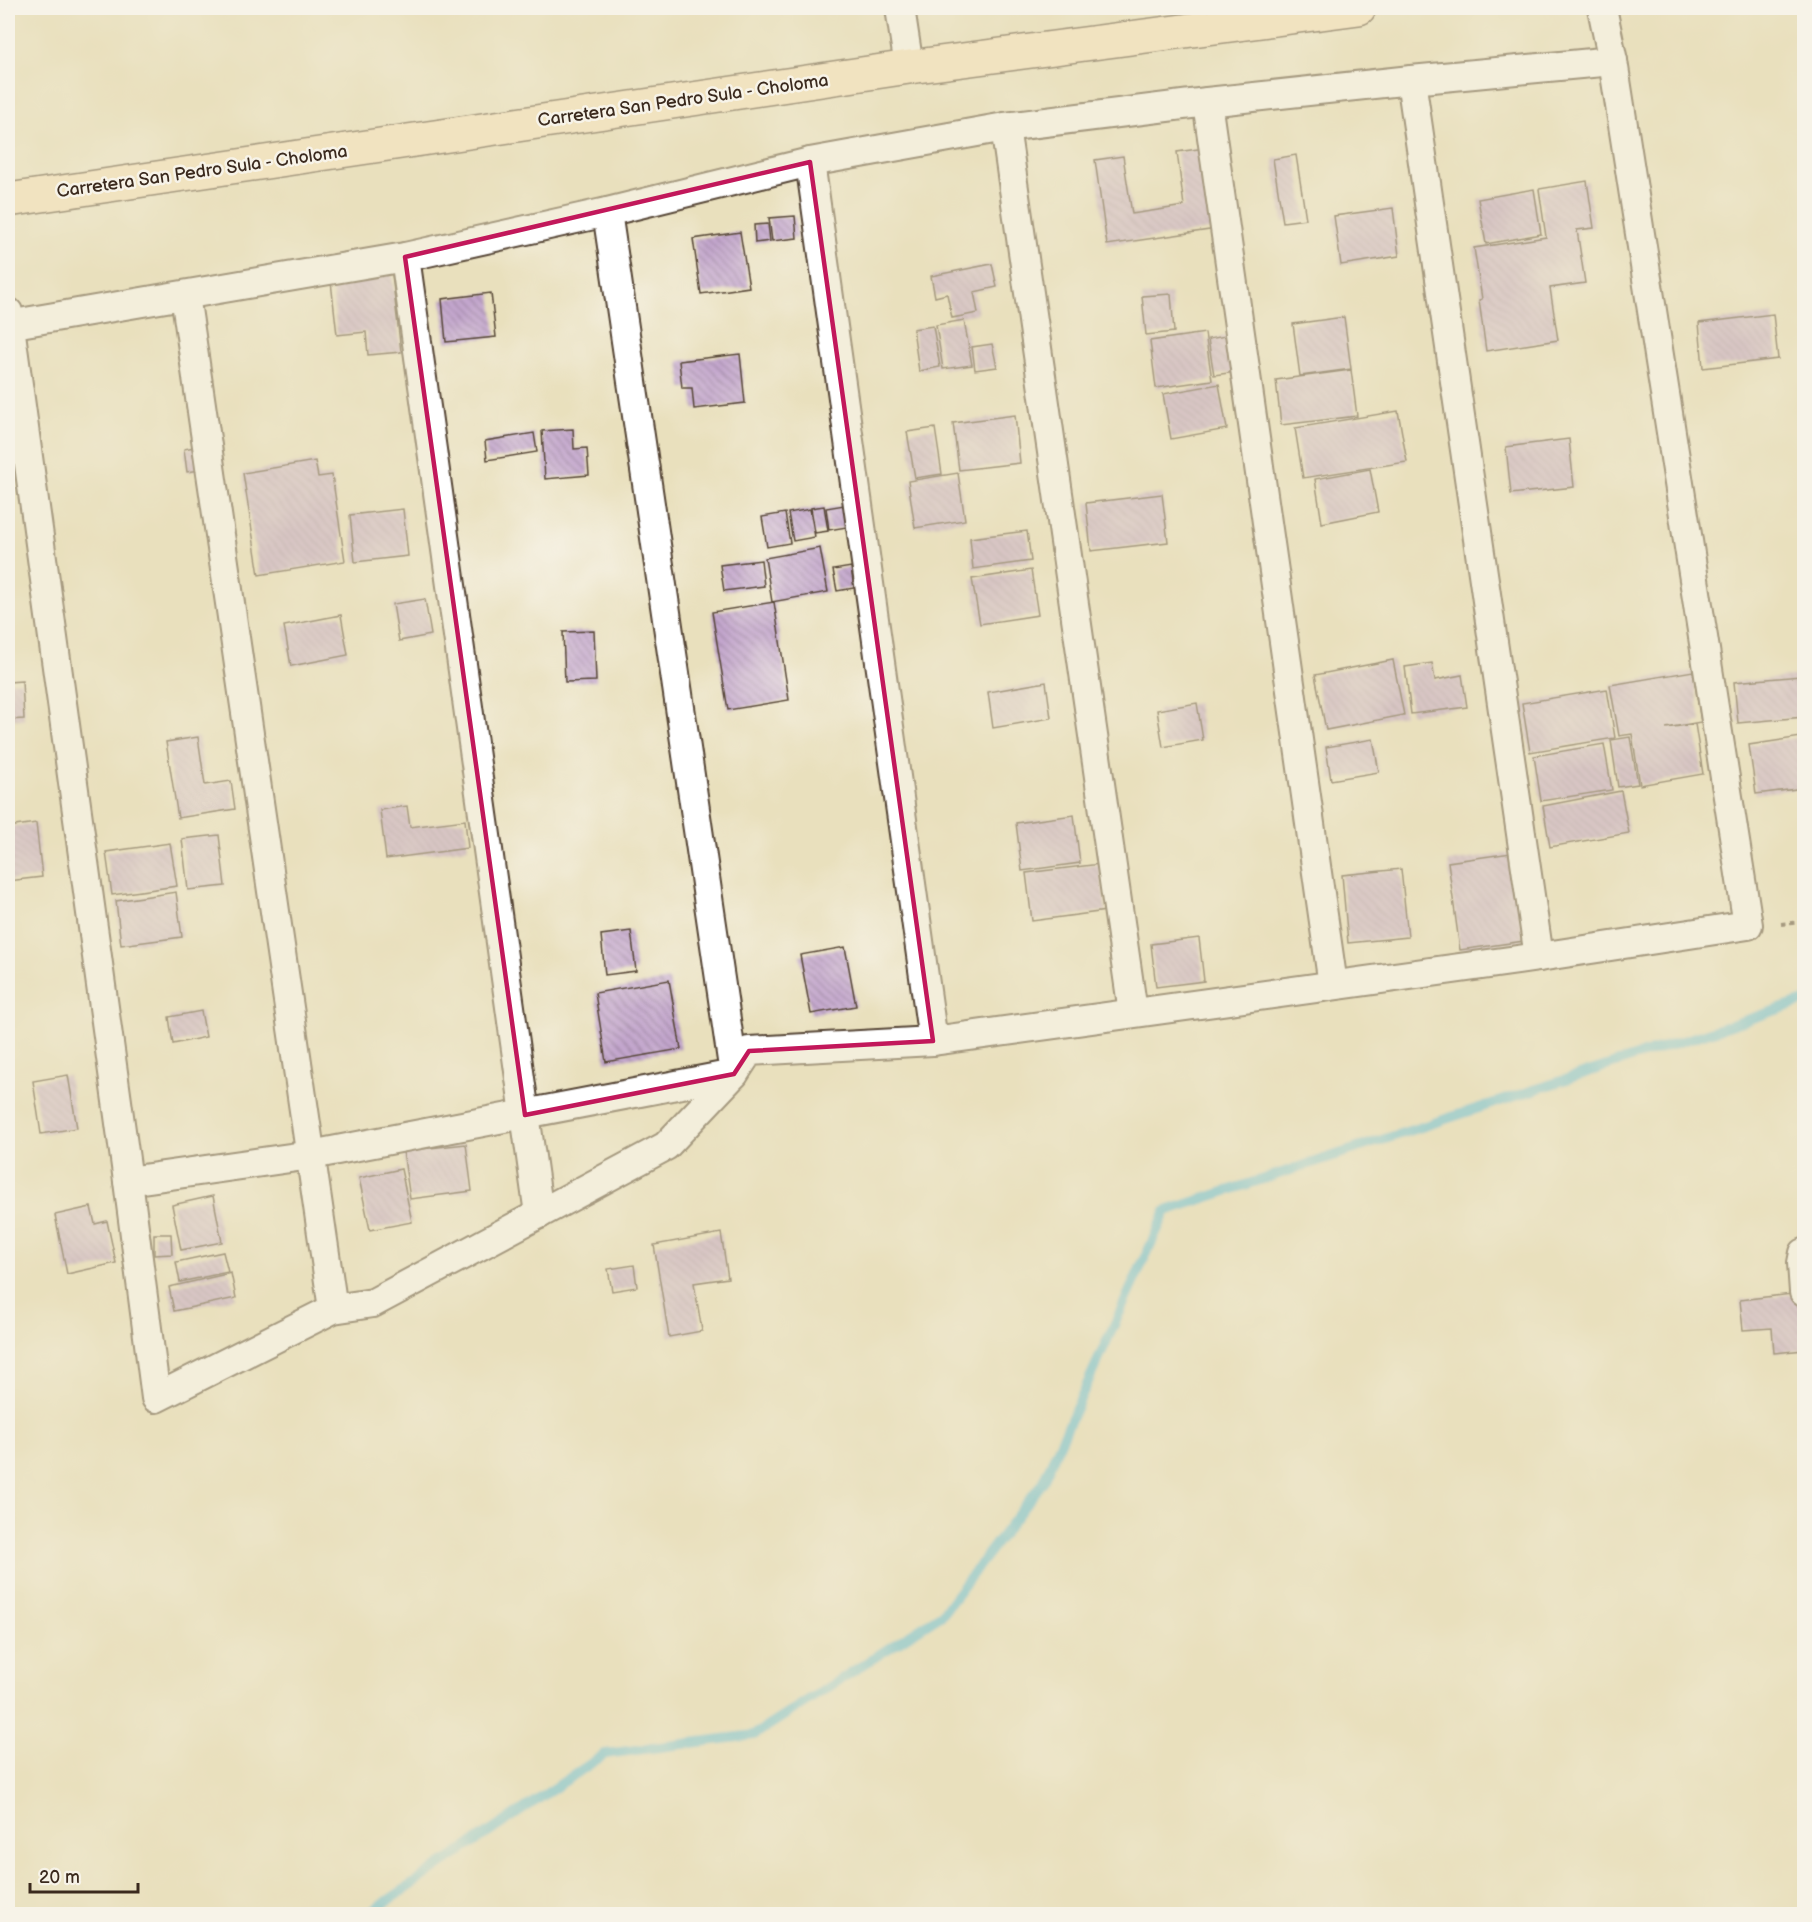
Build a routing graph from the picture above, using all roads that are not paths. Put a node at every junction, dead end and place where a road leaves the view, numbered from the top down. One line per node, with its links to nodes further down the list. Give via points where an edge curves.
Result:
1 (900, 8): 5 (street)
2 (1359, 8): 5 (main road, Carretera San Pedro Sula - Choloma)
3 (1602, 8): 4 (street)
4 (1613, 61): 6 (street); 15 (street, via 1748,925)
5 (909, 67): 10 (main road, Carretera San Pedro Sula - Choloma)
6 (1411, 80): 7 (street); 15 (street)
7 (1207, 102): 8 (street); 16 (street)
8 (1005, 127): 9 (street); 17 (street)
9 (810, 162): 11 (street); 18 (street)
10 (8, 200)
11 (607, 212): 12 (street); 19 (street)
12 (405, 257): 13 (street); 20 (street)
13 (185, 295): 14 (street); 21 (street)
14 (8, 321): 22 (street)
15 (1539, 957): 16 (street)
16 (1334, 985): 17 (street)
17 (1133, 1012): 18 (street)
18 (933, 1041): 19 (street, via 749,1051)
19 (734, 1074): 20 (street); 23 (street, via 666,1146)
20 (525, 1114): 21 (street); 23 (street)
21 (311, 1155): 22 (street); 26 (street)
22 (128, 1181): 26 (street, via 156,1398)
23 (539, 1214): 26 (street, via 373,1303)
24 (1804, 1253): 25 (street)
25 (1804, 1292)
26 (333, 1309)

